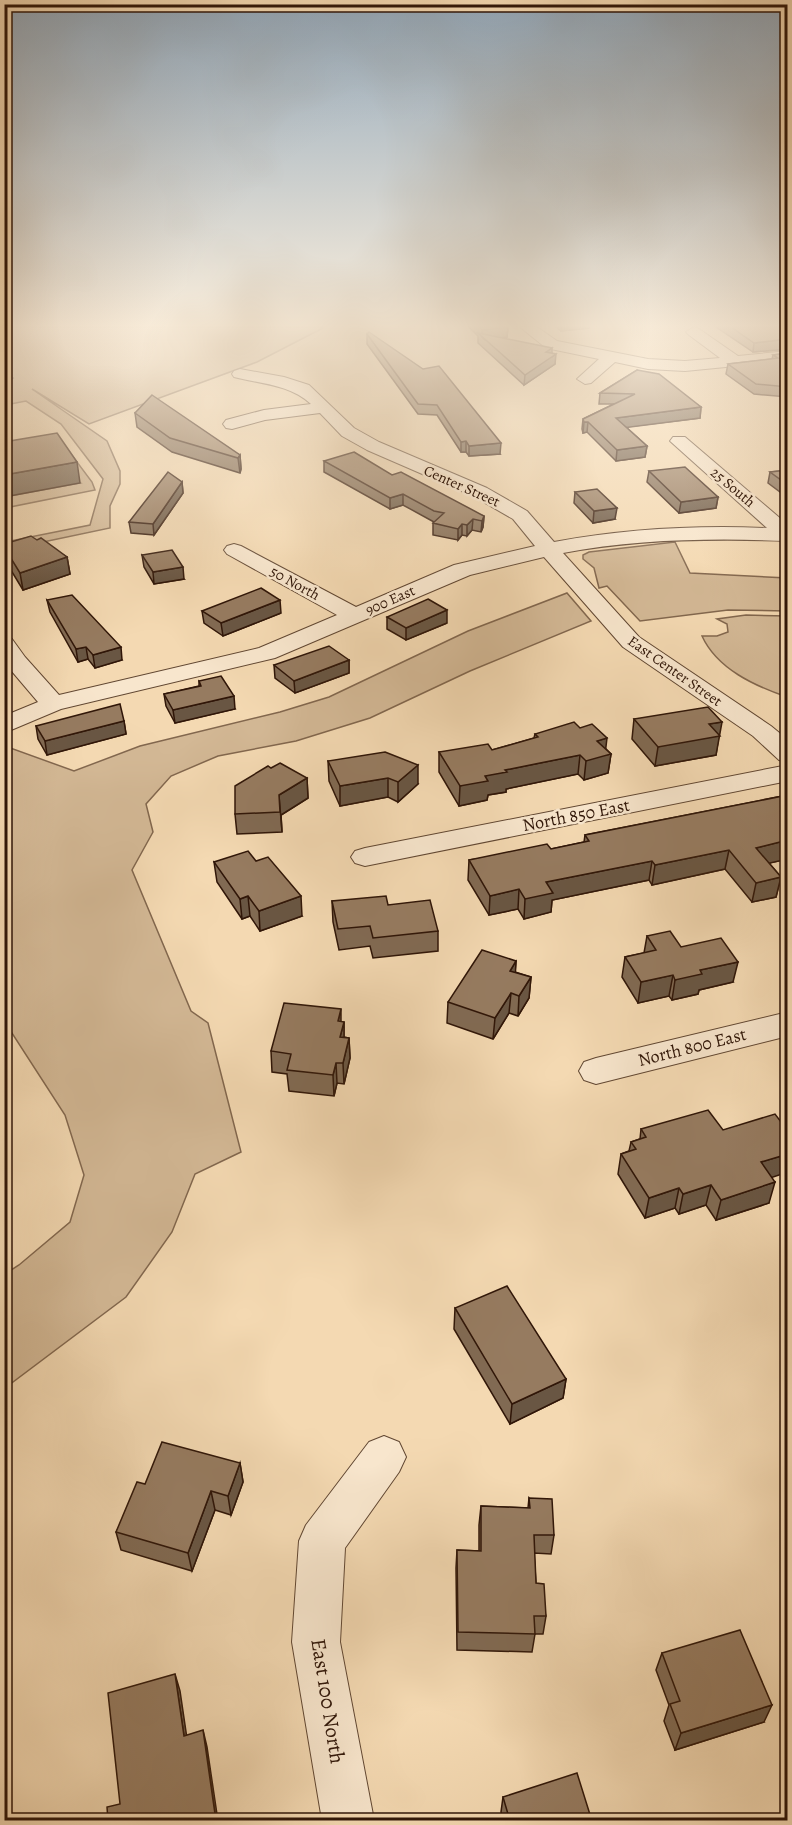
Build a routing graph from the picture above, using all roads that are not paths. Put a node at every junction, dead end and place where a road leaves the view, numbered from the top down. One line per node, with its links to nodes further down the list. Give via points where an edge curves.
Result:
1 (280, 412): 3 (street)
2 (329, 412): 6 (street, Center Street, via 348,432 373,446 520,515)
3 (232, 424)
4 (679, 441): 5 (street, 25 South)
5 (787, 534): 6 (street, 900 East, via 670,534)
6 (549, 549): 8 (street, 900 East, via 462,570); 12 (street, East Center Street, via 631,642 762,731)
7 (234, 550): 8 (street, 50 North)
8 (355, 616): 10 (street, 900 East, via 253,657)
9 (4, 644): 10 (street)
10 (52, 705): 11 (street, 900 East)
11 (4, 726)
12 (788, 754)
13 (788, 772): 14 (street, North 850 East)
14 (365, 857)
15 (788, 1023): 16 (street, North 800 East)
16 (596, 1071)
17 (384, 1457): 18 (street, East 100 North, via 321,1541 316,1642)
18 (348, 1821)

